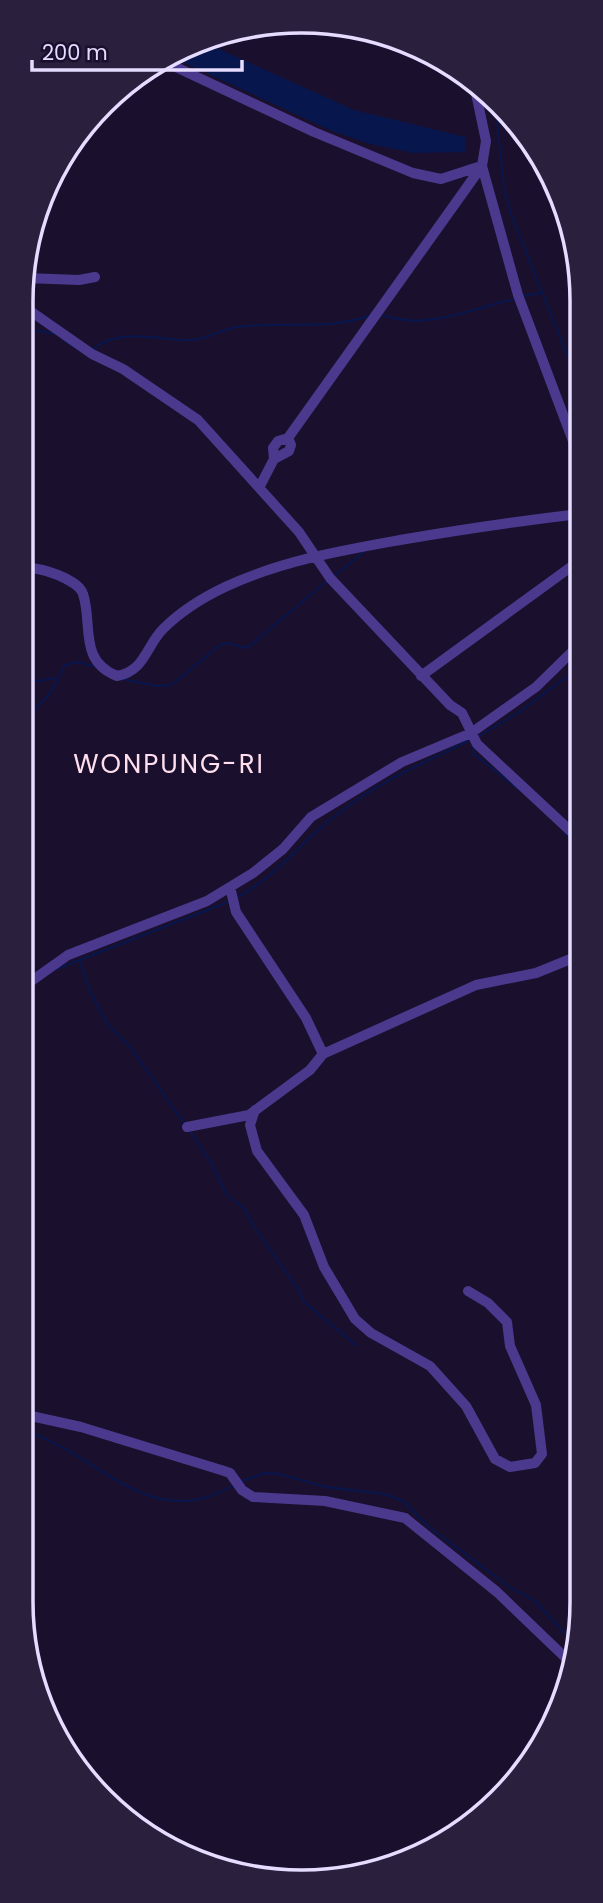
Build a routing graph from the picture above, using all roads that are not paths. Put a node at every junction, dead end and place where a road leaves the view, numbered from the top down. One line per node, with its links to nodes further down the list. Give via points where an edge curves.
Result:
1 (173, 66): 3 (street, via 413,173 440,179)
2 (477, 99): 3 (street, via 486,141)
3 (482, 166): 7 (street, via 518,295); 8 (street, via 288,438 273,448 274,459)
4 (95, 277): 5 (street)
5 (35, 278)
6 (33, 313): 8 (street, via 189,412)
7 (570, 433)
8 (260, 486): 10 (street)
9 (570, 514): 10 (street)
10 (316, 555): 12 (street, via 253,575 209,596 162,630 137,668 117,676 95,659 79,588 47,570); 14 (street, via 330,578)
11 (570, 568): 14 (street)
12 (33, 569)
13 (570, 654): 15 (street, via 536,687)
14 (421, 676): 15 (street, via 462,713)
15 (471, 733): 16 (street, via 477,744); 17 (street, via 402,762 324,808 269,862)
16 (570, 831)
17 (230, 887): 19 (street, via 144,928 68,955); 20 (street, via 236,912 306,1018)
18 (570, 959): 20 (street, via 536,973 476,985)
19 (33, 979)
20 (323, 1054): 21 (street, via 310,1070)
21 (255, 1110): 22 (street); 23 (street, via 250,1125 257,1151 304,1215 324,1267 355,1319 430,1366 466,1406 495,1459 510,1467 535,1463 542,1454 537,1412 510,1346 507,1322)
22 (187, 1127)
23 (468, 1291)
24 (33, 1416): 25 (street, via 230,1473 253,1497 325,1501 405,1518 507,1601)
25 (564, 1657)

